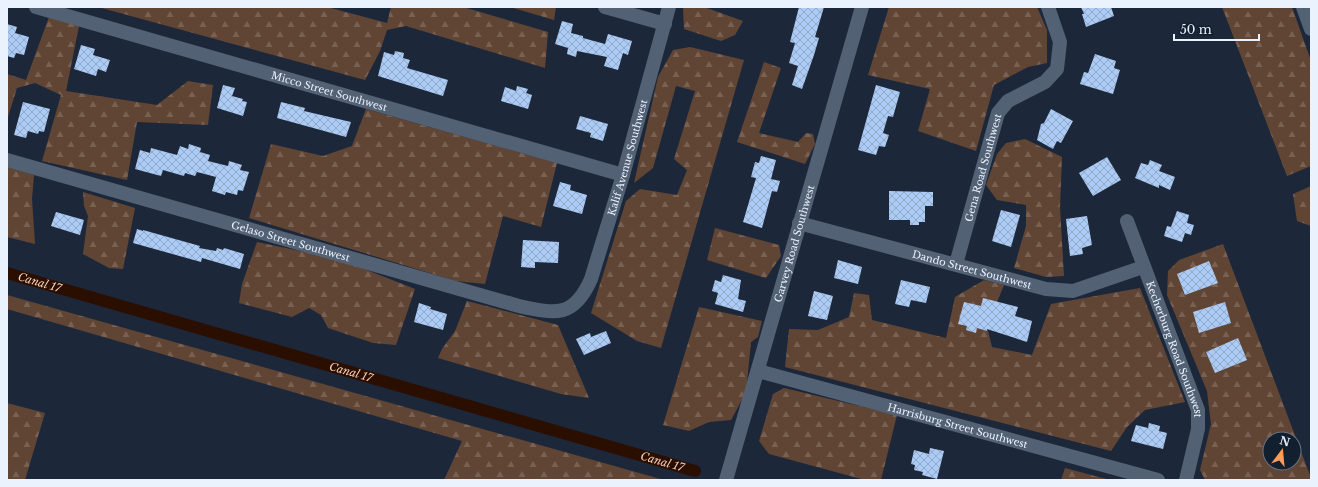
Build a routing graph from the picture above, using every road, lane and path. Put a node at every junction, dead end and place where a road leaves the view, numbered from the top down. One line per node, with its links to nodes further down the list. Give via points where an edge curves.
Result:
1 (36, 7): 8 (street, Micco Street Southwest)
2 (605, 7): 6 (street)
3 (669, 7): 6 (street, Kalif Avenue Southwest)
4 (862, 7): 10 (street, Garvey Road Southwest)
5 (1048, 7): 11 (street, Gena Road Southwest, via 1060,42 1058,68 1046,82 1008,101 998,113)
6 (664, 24): 8 (street, Kalif Avenue Southwest)
7 (7, 160): 13 (street, Gelaso Street Southwest, via 519,306 550,313)
8 (623, 175): 13 (street, Kalif Avenue Southwest, via 591,279)
9 (1127, 221): 12 (street, Kecherburg Road Southwest)
10 (799, 223): 11 (street, Dando Street Southwest); 14 (street, Garvey Road Southwest)
11 (956, 264): 12 (street, Dando Street Southwest, via 1046,289 1073,291)
12 (1143, 267): 17 (street, Kecherburg Road Southwest, via 1198,410 1198,429)
13 (575, 304)
14 (758, 371): 15 (street, Garvey Road Southwest); 16 (street, Harrisburg Street Southwest)
15 (726, 480)
16 (1158, 480)
17 (1186, 480)

